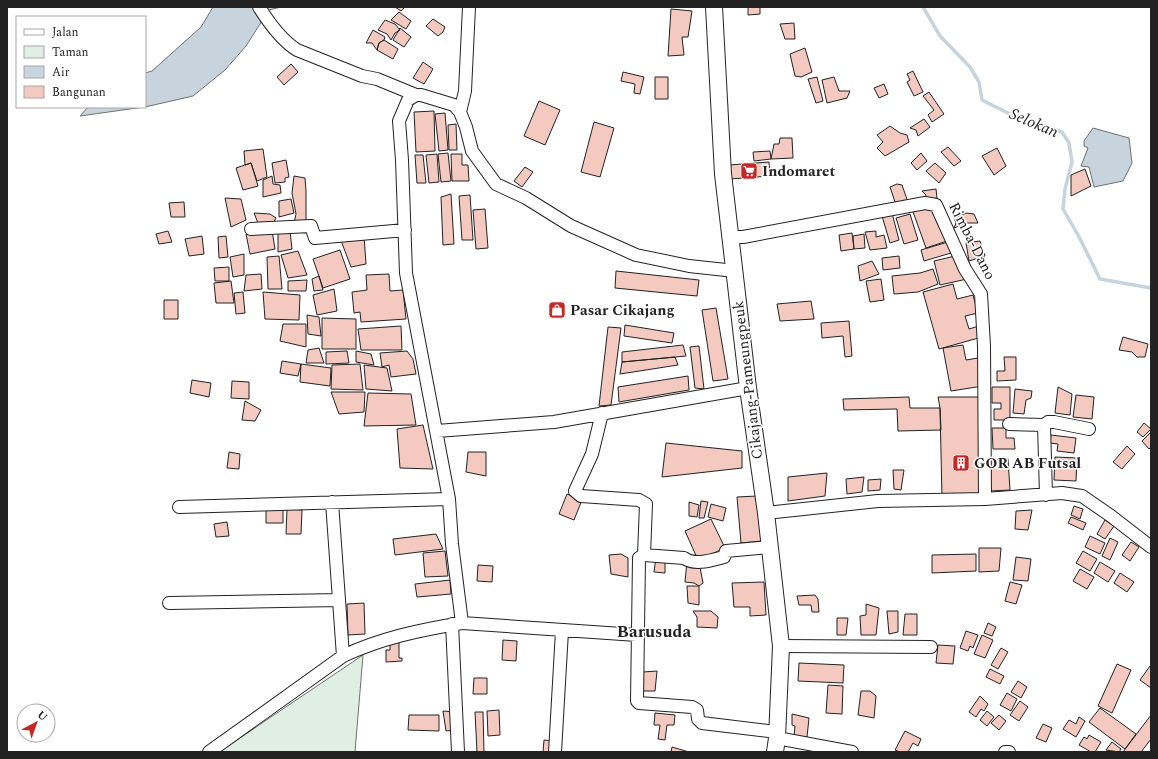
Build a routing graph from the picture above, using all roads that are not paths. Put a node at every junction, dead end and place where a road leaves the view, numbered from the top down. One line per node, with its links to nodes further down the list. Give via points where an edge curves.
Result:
1 (259, 7): 4 (street, via 289,44 301,52)
2 (469, 7): 5 (street, via 465,91)
3 (714, 7): 8 (main road, Cikajang-Pameungpeuk, via 723,174)
4 (416, 96): 5 (street, via 441,99 454,104); 7 (street, via 408,100 399,121)
5 (460, 112): 9 (street, via 472,151 496,184 526,198 571,226 636,255 689,266)
6 (251, 229): 7 (street, via 311,226 315,238)
7 (405, 230): 15 (street, via 406,273)
8 (730, 237): 9 (main road, Cikajang-Pameungpeuk); 17 (street, Rimba-Dano, via 743,237 925,203 936,205 982,299)
9 (735, 271): 10 (main road, Cikajang-Pameungpeuk)
10 (748, 388): 11 (street); 21 (main road, Cikajang-Pameungpeuk)
11 (602, 413): 15 (street, via 554,422); 24 (street, via 592,454 575,491 581,496 639,500 646,504)
12 (1009, 424): 13 (street)
13 (1044, 425): 14 (street, via 1054,422); 16 (street)
14 (1089, 429)
15 (437, 431): 18 (street)
16 (1046, 495): 17 (street); 23 (street, via 1062,493 1082,496)
17 (985, 499): 21 (street, via 878,501)
18 (449, 500): 19 (street); 27 (street)
19 (332, 502): 20 (street); 25 (street)
20 (179, 506)
21 (766, 513): 22 (main road, Cikajang-Pameungpeuk)
22 (770, 547): 24 (street, via 726,551 724,557 706,561); 30 (main road, Cikajang-Pameungpeuk)
23 (1151, 548)
24 (644, 555): 29 (street, via 639,558)
25 (339, 600): 26 (street); 32 (street)
26 (169, 603)
27 (457, 624): 28 (street); 32 (street, via 393,636); 35 (street)
28 (562, 631): 29 (street); 36 (street)
29 (637, 635): 33 (street, via 638,702 692,707 697,710 698,719 702,723)
30 (781, 646): 31 (street); 33 (main road, Cikajang-Pameungpeuk)
31 (931, 647)
32 (343, 656): 34 (street)
33 (776, 741): 37 (street)
34 (209, 752)
35 (458, 752)
36 (555, 752)
37 (852, 752)
38 (1005, 752): 39 (street)
39 (1009, 752)

